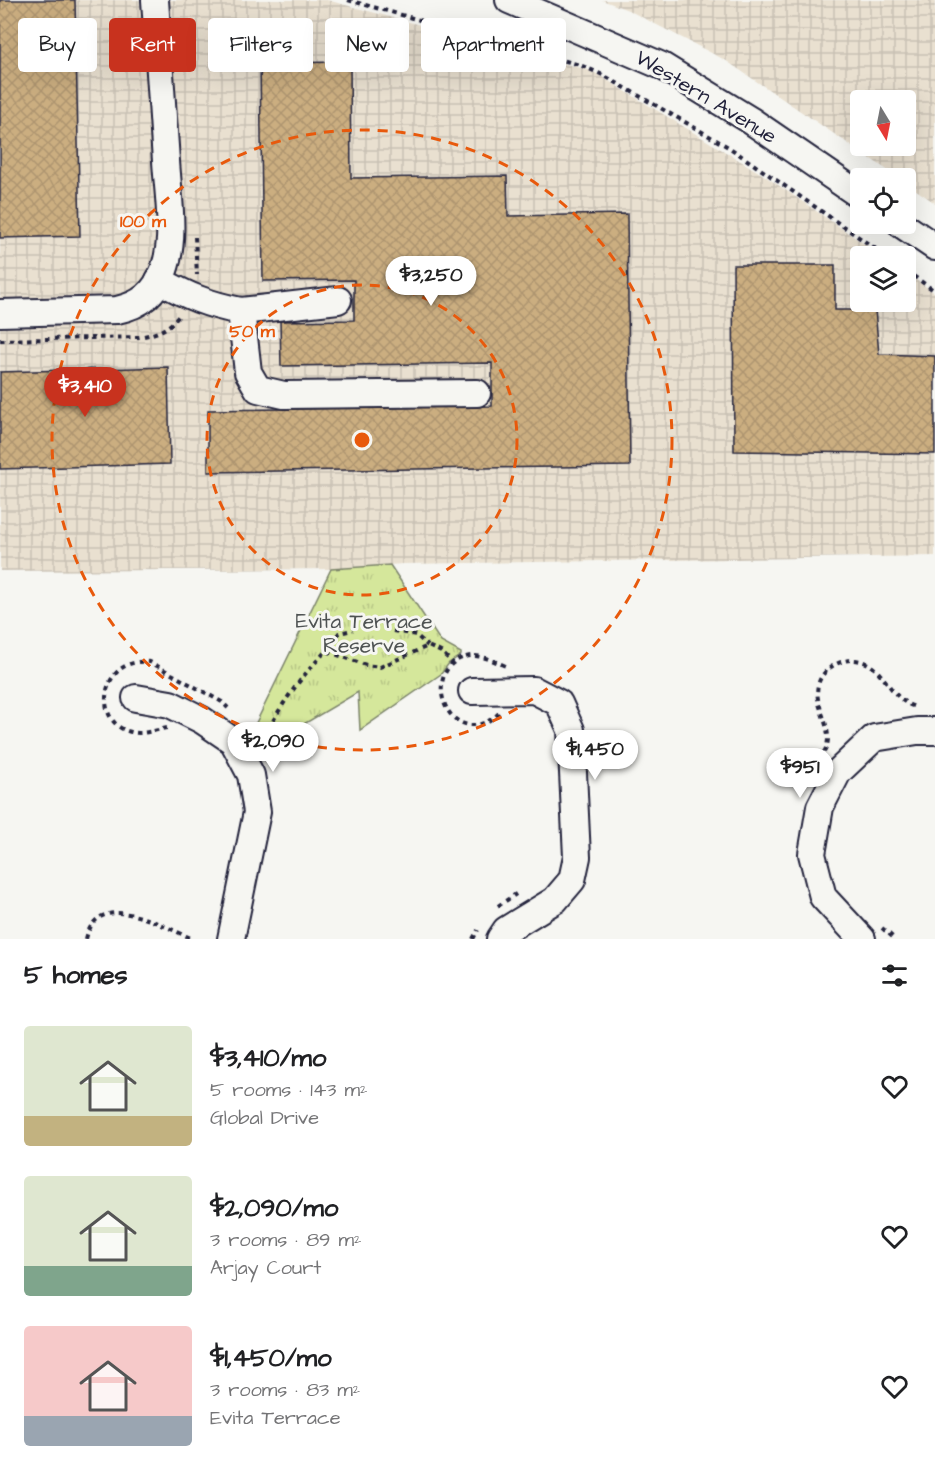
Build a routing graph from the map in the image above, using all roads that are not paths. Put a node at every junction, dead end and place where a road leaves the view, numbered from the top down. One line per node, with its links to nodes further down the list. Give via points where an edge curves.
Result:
1 (155, 0): 6 (street, via 169,213 168,254)
2 (509, 0): 3 (street, Western Avenue, via 662,66)
3 (850, 188)
4 (916, 234): 5 (street)
5 (935, 247)
6 (159, 280): 8 (street, via 191,298); 9 (street, via 143,301 117,310)
7 (338, 300): 8 (street)
8 (241, 310): 10 (street, via 248,372 258,389 284,395)
9 (0, 312)
10 (477, 393)
11 (472, 691): 14 (street, via 534,690 559,703 571,730 577,857 572,880 555,900 506,930)
12 (136, 698): 16 (street, via 170,704 202,720 233,741 251,775 257,812)
13 (935, 731): 15 (street, via 874,738 838,772 820,807 812,854 823,897)
14 (490, 933)
15 (871, 933)
16 (231, 939)

